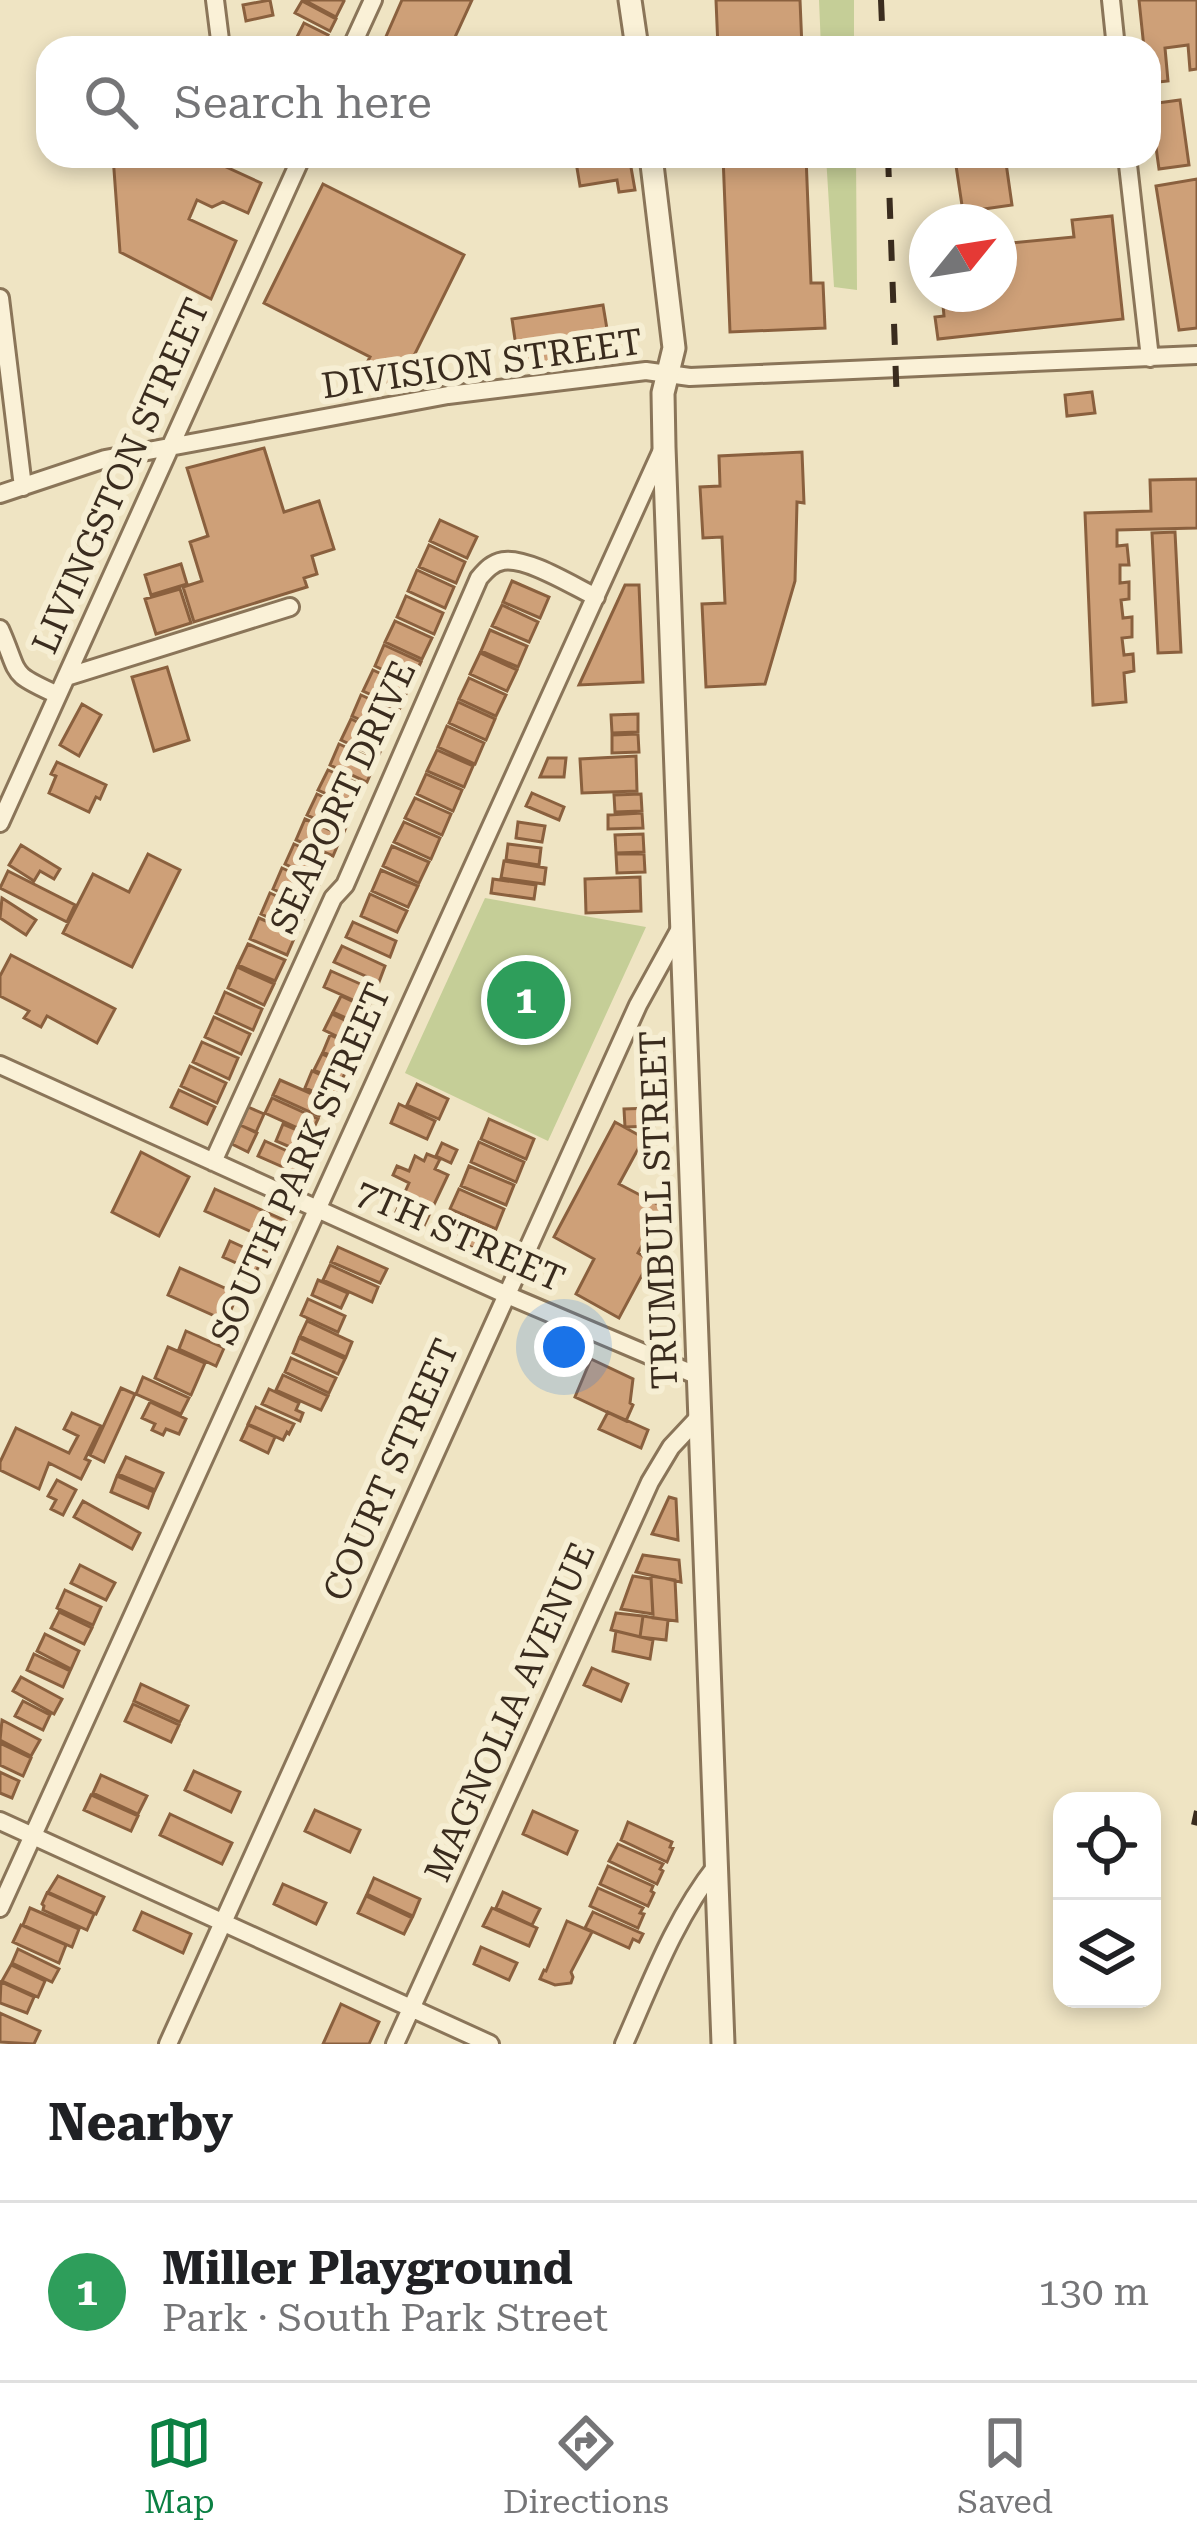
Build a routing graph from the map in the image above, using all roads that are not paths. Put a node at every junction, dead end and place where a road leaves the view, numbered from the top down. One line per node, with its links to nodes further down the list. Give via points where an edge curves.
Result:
1 (215, 0): 5 (street)
2 (373, 0): 6 (street)
3 (630, 0): 7 (street)
4 (1111, 0): 8 (street)
5 (220, 36)
6 (356, 36)
7 (635, 36)
8 (1115, 36)
9 (297, 168): 16 (street, LIVINGSTON STREET)
10 (652, 168): 15 (street, TRUMBULL STREET, via 674,348)
11 (1128, 168): 14 (street)
12 (0, 298): 18 (street)
13 (1197, 355): 14 (street, DIVISION STREET)
14 (1150, 358): 15 (street, DIVISION STREET)
15 (668, 374): 16 (street, DIVISION STREET, via 448,395); 17 (street, TRUMBULL STREET)
16 (170, 447): 18 (street, DIVISION STREET); 23 (street, LIVINGSTON STREET)
17 (664, 447): 20 (street, SOUTH PARK STREET); 26 (street, TRUMBULL STREET)
18 (23, 487): 19 (street, DIVISION STREET)
19 (0, 494)
20 (596, 597): 28 (street, SEAPORT DRIVE, via 521,562 489,566 479,578); 29 (street, SOUTH PARK STREET)
21 (290, 607): 23 (street)
22 (0, 629): 24 (street, via 15,671)
23 (66, 677): 24 (street, LIVINGSTON STREET)
24 (58, 695): 25 (street, LIVINGSTON STREET)
25 (0, 824)
26 (681, 927): 30 (street, COURT STREET); 31 (street, TRUMBULL STREET)
27 (0, 1065): 28 (street, 7TH STREET)
28 (213, 1162): 29 (street, 7TH STREET)
29 (316, 1207): 30 (street, 7TH STREET); 34 (street, SOUTH PARK STREET)
30 (507, 1295): 31 (street, 7TH STREET); 37 (street, COURT STREET)
31 (698, 1376): 32 (street, TRUMBULL STREET)
32 (700, 1416): 35 (street, TRUMBULL STREET); 38 (street, MAGNOLIA AVENUE, via 650,1482)
33 (0, 1821): 34 (street)
34 (33, 1836): 36 (street, SOUTH PARK STREET); 37 (street)
35 (717, 1865): 42 (street, via 664,1952); 43 (street, TRUMBULL STREET)
36 (0, 1908)
37 (223, 1923): 38 (street); 39 (street, COURT STREET)
38 (410, 2008): 40 (street, MAGNOLIA AVENUE); 41 (street)
39 (168, 2044)
40 (395, 2044)
41 (490, 2044)
42 (624, 2044)
43 (723, 2044)

